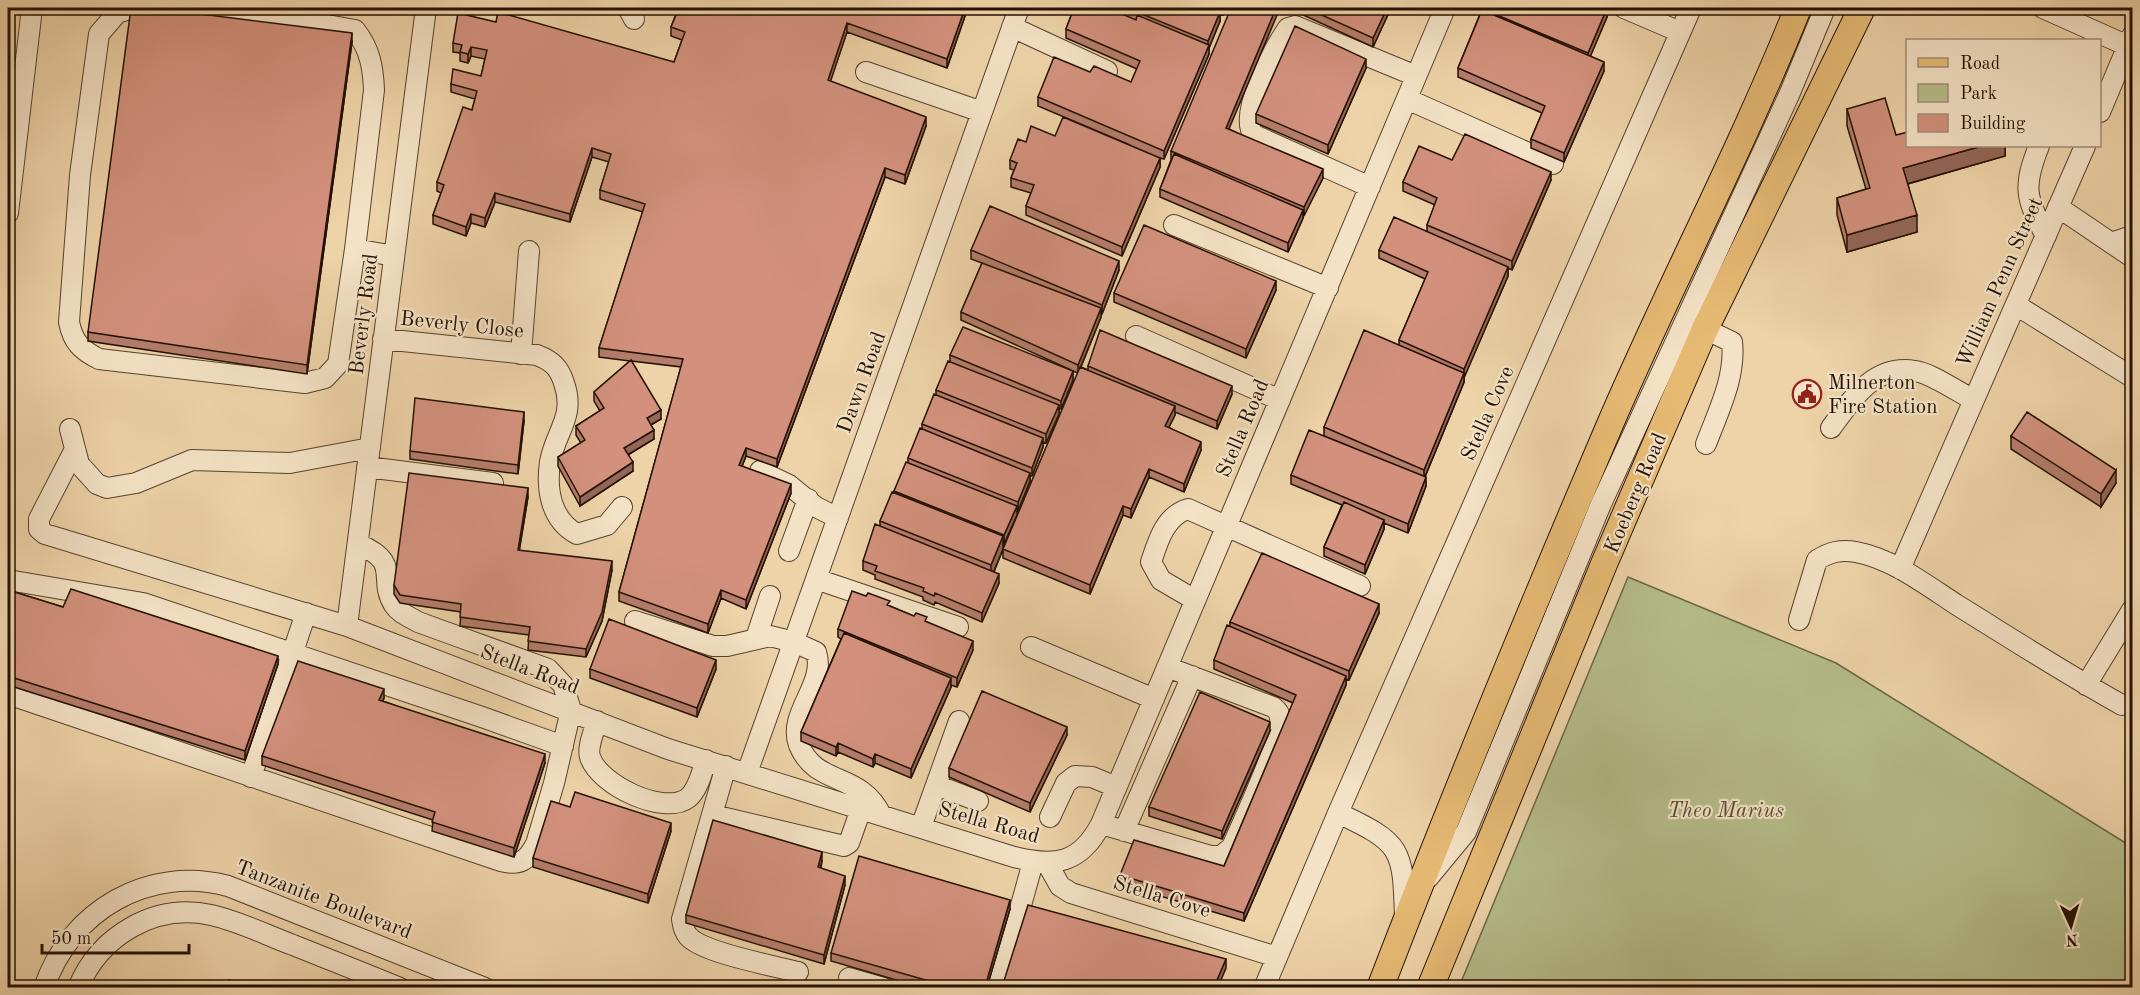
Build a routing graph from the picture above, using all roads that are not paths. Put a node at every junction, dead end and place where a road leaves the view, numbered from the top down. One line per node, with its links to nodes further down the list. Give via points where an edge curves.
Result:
1 (32, 8): 31 (street)
2 (133, 8): 36 (street, via 117,13 99,34 80,176 69,322 73,340 99,359 305,383 325,378 338,364)
3 (177, 8): 14 (street)
4 (426, 8): 38 (street, Beverly Road)
5 (1020, 8): 15 (street, Dawn Road)
6 (1445, 8): 21 (street, Stella Road)
7 (1624, 8): 16 (street)
8 (1691, 8): 16 (street, Stella Cove)
9 (1798, 8): 104 (main road, via 1612,421)
10 (1825, 8): 104 (street, via 1601,504 1466,832)
11 (1848, 8): 22 (street)
12 (1862, 8): 22 (main road, Koeberg Road)
13 (2043, 8): 17 (street)
14 (260, 10): 36 (street, via 355,30 365,44 373,67 374,90)
15 (1012, 27): 18 (street); 25 (street, Dawn Road)
16 (1680, 32): 96 (street, Stella Cove)
17 (2130, 41): 20 (street)
18 (1107, 70)
19 (866, 72): 25 (street)
20 (2108, 74): 24 (street)
21 (1416, 76): 23 (street, Stella Road); 29 (street, via 1295,26 1282,37 1263,74 1248,119 1254,135)
22 (1823, 84): 42 (main road, Koeberg Road)
23 (1407, 99): 28 (street); 29 (street, Stella Road)
24 (2101, 107)
25 (982, 112): 58 (street, Dawn Road)
26 (2039, 147): 33 (street, via 2027,187 2031,207)
27 (2085, 147): 30 (street, William Penn Street)
28 (1553, 164)
29 (1370, 188): 40 (street, Stella Road)
30 (2058, 207): 33 (street, William Penn Street); 35 (street)
31 (8, 213)
32 (1174, 225): 40 (street)
33 (2046, 236): 41 (street, William Penn Street)
34 (2133, 236): 35 (street)
35 (2112, 243): 39 (street)
36 (355, 249): 38 (street)
37 (529, 250): 45 (street)
38 (394, 256): 44 (street, Beverly Road)
39 (2133, 257)
40 (1328, 288): 47 (street, Stella Road)
41 (2016, 305): 46 (street); 48 (street, William Penn Street)
42 (1705, 329): 51 (street, via 1732,342 1734,356); 117 (main road, Koeberg Road)
43 (1136, 336): 47 (street)
44 (383, 339): 45 (street, Beverly Close); 53 (street, Beverly Road)
45 (529, 355): 57 (street, via 555,365 570,401 550,461 554,513 563,527 577,534 607,525)
46 (2133, 377)
47 (1280, 400): 59 (street, Stella Road)
48 (1974, 400): 49 (street, via 1916,370 1891,371 1872,380 1853,398); 62 (street, William Penn Street)
49 (1831, 428)
50 (70, 429): 52 (street)
51 (1706, 444)
52 (74, 451): 53 (street, via 89,478 106,488 136,483 192,460 290,463); 69 (street, Stella Road, via 39,519 39,529 45,534)
53 (368, 458): 55 (street); 60 (street, Beverly Road)
54 (760, 471): 56 (street)
55 (493, 483)
56 (808, 499): 58 (street); 61 (street)
57 (622, 507)
58 (838, 518): 63 (street, Dawn Road)
59 (1226, 526): 65 (street); 67 (street, Stella Road); 67 (street, via 1188,509 1173,516 1159,538 1151,562 1155,574)
60 (358, 544): 72 (street, Beverly Road); 84 (street, via 374,551 387,568 392,600 401,612 548,669 563,685)
61 (789, 551)
62 (1900, 569): 70 (street, via 1858,552 1830,553 1817,560); 80 (street)
63 (816, 579): 73 (street); 75 (street, Dawn Road)
64 (8, 580): 77 (street, via 143,603)
65 (1360, 586)
66 (770, 596): 74 (street)
67 (1196, 600): 78 (street, Stella Road)
68 (2133, 610): 80 (street)
69 (306, 613): 72 (street, Stella Road); 77 (street)
70 (1799, 620)
71 (635, 621): 74 (street, via 712,646)
72 (347, 626): 84 (street, Stella Road)
73 (958, 627)
74 (756, 638): 75 (street, via 771,636)
75 (794, 642): 90 (street, Dawn Road); 98 (street, via 816,652 819,668 797,726 800,747 819,770 869,795)
76 (1031, 647): 82 (street)
77 (292, 652): 87 (street); 91 (street)
78 (1167, 667): 79 (street); 82 (street, Stella Road)
79 (1192, 676): 102 (street); 102 (street, via 1273,706 1280,718 1276,739 1232,847 1221,856 1211,856)
80 (2086, 686): 83 (street)
81 (8, 694): 91 (street)
82 (1154, 699): 93 (street, Stella Road)
83 (2122, 705)
84 (571, 710): 85 (street, Stella Road); 87 (street)
85 (597, 721): 88 (street, Stella Road); 88 (street, via 588,754 594,768 616,787 638,798 674,803 684,800 693,792)
86 (959, 721): 92 (street)
87 (562, 746): 91 (street, via 536,843 530,856 515,865)
88 (706, 760): 89 (street, Stella Road)
89 (726, 766): 90 (street, Stella Road); 97 (street)
90 (747, 773): 95 (street, Stella Road)
91 (251, 777)
92 (936, 785): 94 (street); 101 (street)
93 (1116, 787): 99 (street, via 1092,777 1075,776 1066,783); 100 (street, Stella Road)
94 (978, 801)
95 (861, 809): 97 (street, via 849,843 844,846); 98 (street, Stella Road)
96 (1338, 813): 105 (street, via 1378,832 1395,848 1402,867); 106 (street, Stella Cove)
97 (713, 815): 107 (street, via 682,919 683,928 696,943 714,950)
98 (881, 815): 101 (street, Stella Road)
99 (1050, 817)
100 (1101, 824): 102 (street); 103 (street, Stella Road, via 1087,846 1072,858)
101 (921, 827): 103 (street, Stella Road)
102 (1125, 831)
103 (1040, 862): 106 (street, Stella Cove, via 1071,893); 114 (street)
104 (1417, 892): 105 (main road)
105 (1405, 924): 116 (main road)
106 (1277, 957): 115 (street, Stella Cove)
107 (798, 972)
108 (849, 978): 113 (street)
109 (44, 987): 112 (street, Tanzanite Boulevard, via 59,954 98,910 141,888 194,880 228,886)
110 (78, 987): 111 (street, via 93,961 115,936 150,918 194,912 229,920)
111 (400, 987)
112 (484, 987)
113 (884, 987)
114 (998, 987)
115 (1264, 987)
116 (1380, 987)
117 (1430, 987)

